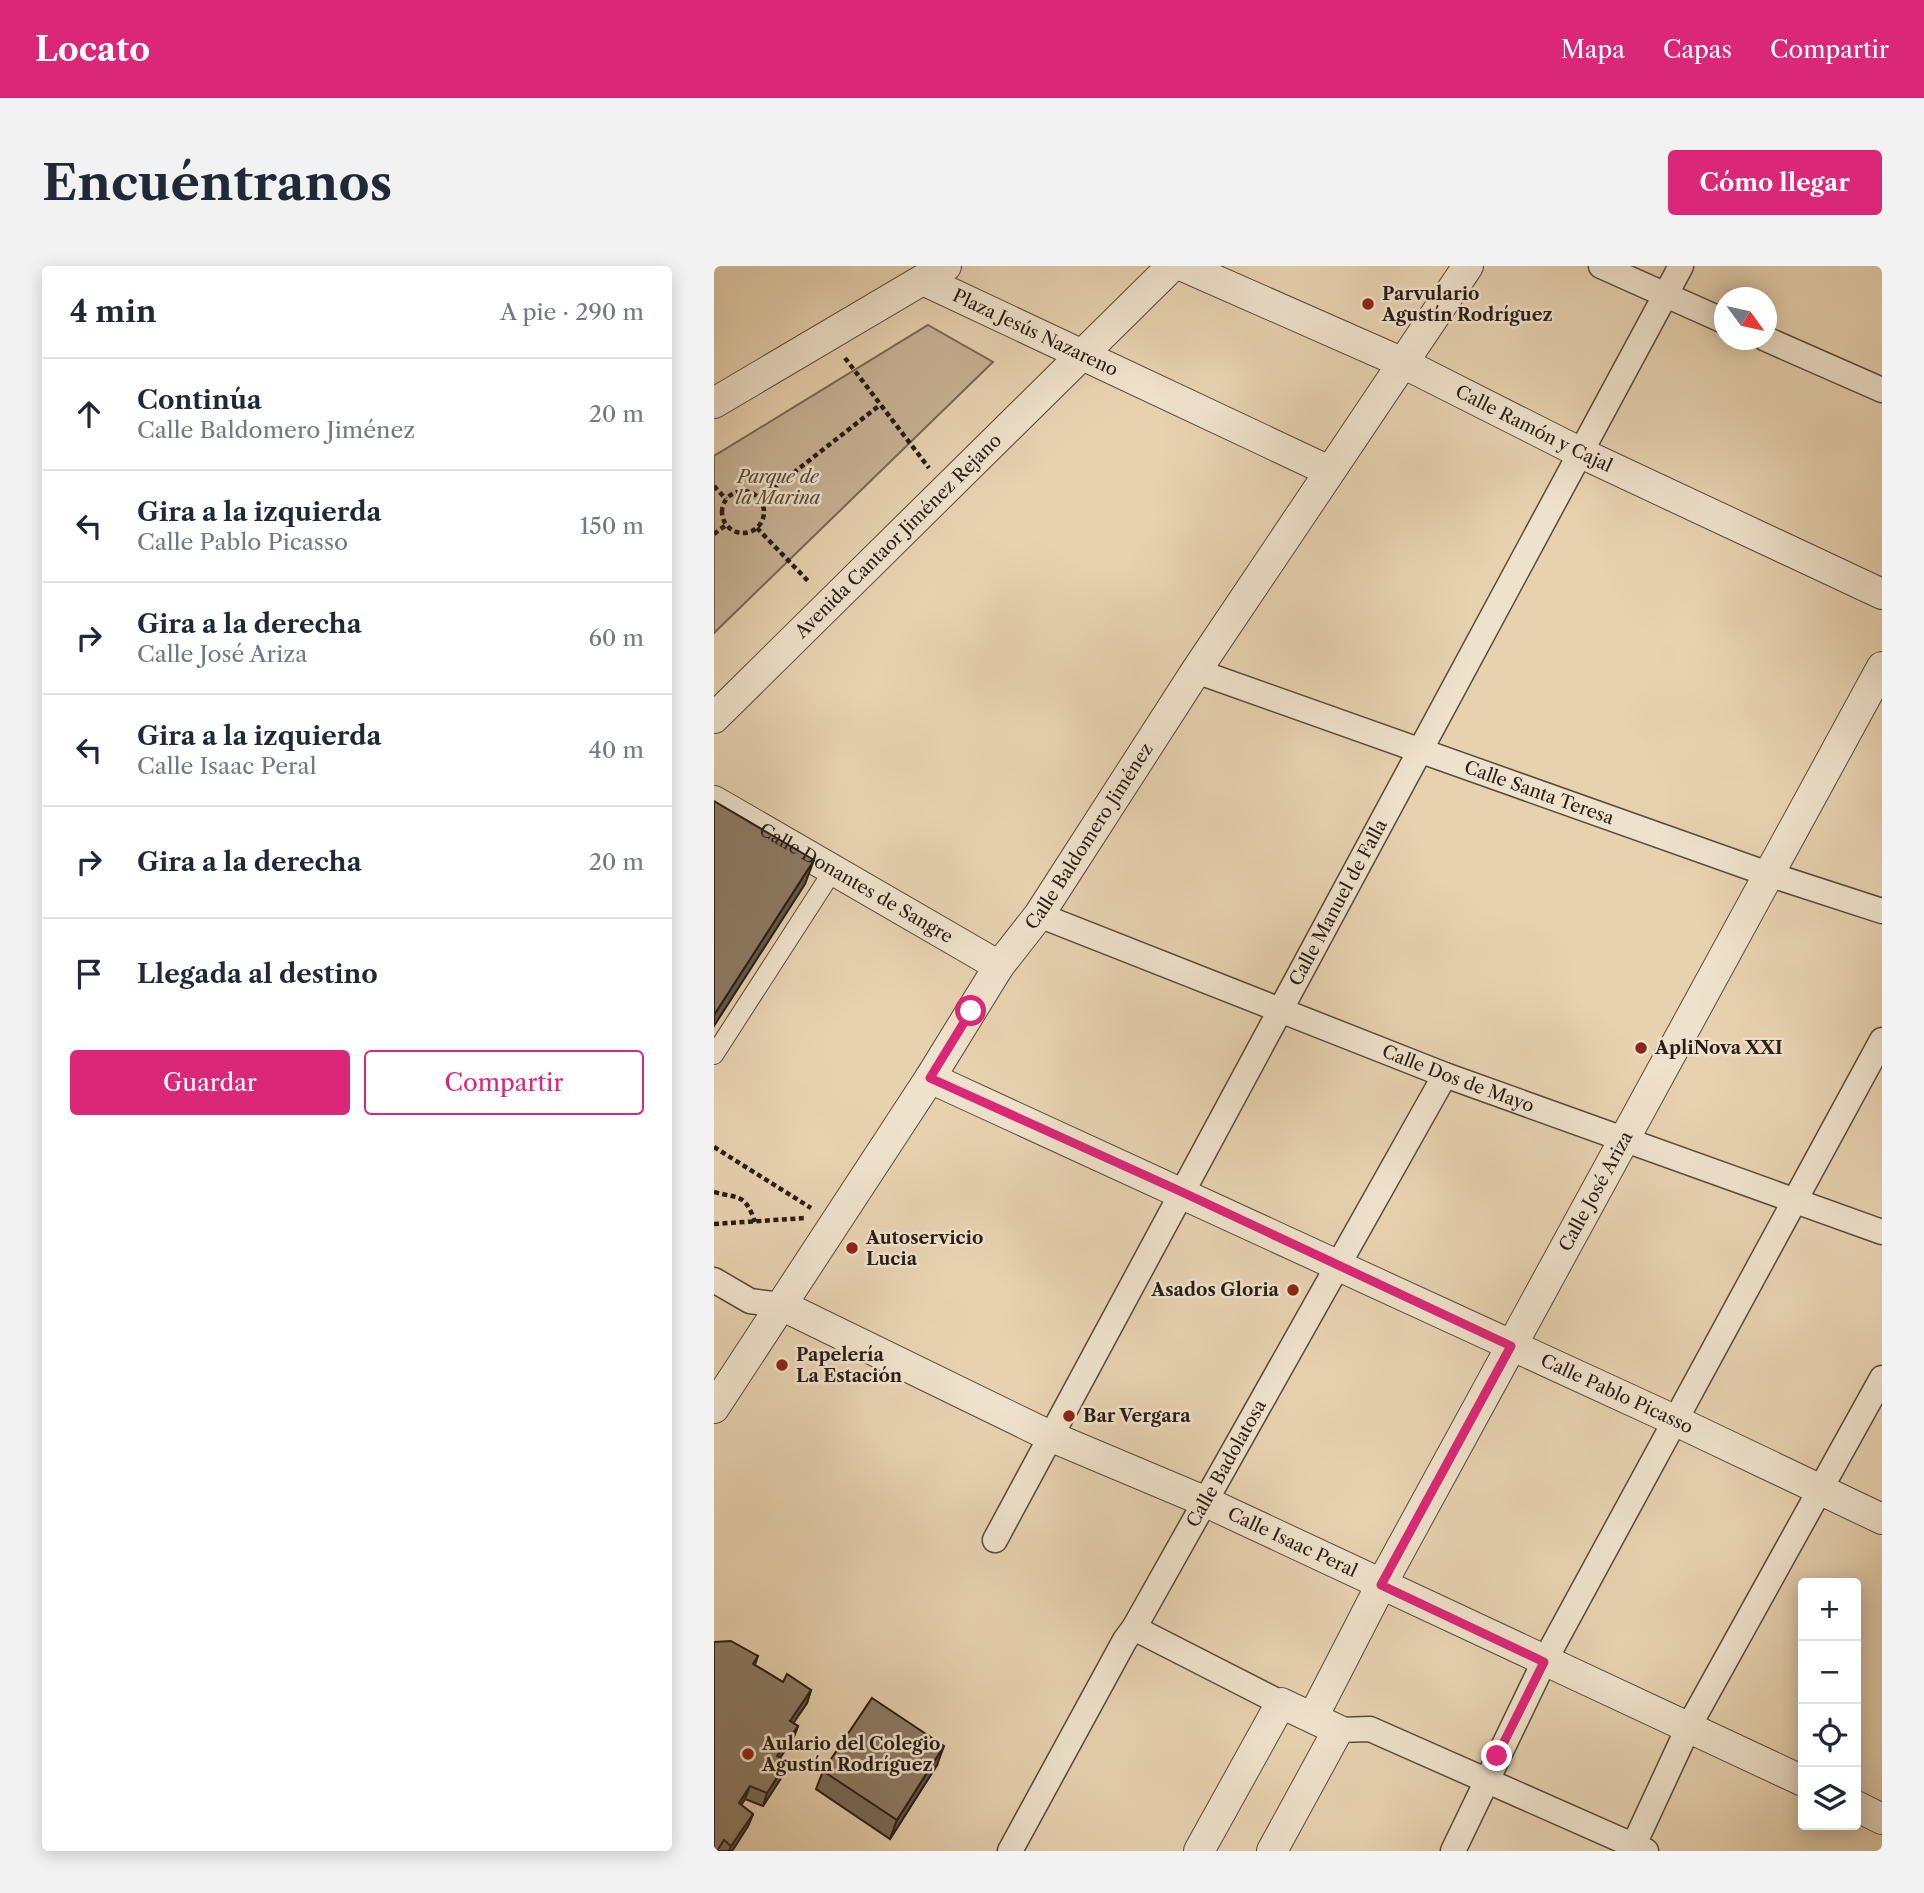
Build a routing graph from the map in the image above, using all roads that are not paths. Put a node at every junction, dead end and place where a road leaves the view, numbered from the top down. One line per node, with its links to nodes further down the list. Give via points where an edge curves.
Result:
1 (1172, 266): 10 (street, Avenida Cantaor Jiménez Rejano)
2 (1184, 266): 11 (street, Calle Ramón y Cajal)
3 (1468, 266): 11 (street, Calle Baldomero Jiménez)
4 (1601, 266): 7 (street)
5 (1681, 266): 7 (street, Calle Manuel de Falla)
6 (935, 273): 10 (street, Plaza Jesús Nazareno); 13 (street, Plaza Jesús Nazareno)
7 (1666, 296): 8 (street); 14 (street, Calle Manuel de Falla)
8 (1714, 317)
9 (1777, 344): 12 (street)
10 (1083, 355): 15 (street, Plaza Jesús Nazareno); 19 (street, Avenida Cantaor Jiménez Rejano)
11 (1403, 363): 14 (street, Calle Ramón y Cajal); 15 (street, Calle Baldomero Jiménez)
12 (1882, 390)
13 (714, 403)
14 (1581, 453): 16 (street, Calle Ramón y Cajal); 20 (street, Calle Manuel de Falla)
15 (1329, 471): 18 (street, Calle Baldomero Jiménez)
16 (1882, 594)
17 (1882, 667): 23 (street, Calle José Ariza)
18 (1196, 671): 20 (street, Calle Santa Teresa); 25 (street, Calle Baldomero Jiménez)
19 (714, 718)
20 (1418, 751): 23 (street, Calle Santa Teresa); 27 (street, Calle Manuel de Falla)
21 (714, 801): 22 (street, Calle Donantes de Sangre)
22 (834, 869): 26 (street, Calle Donantes de Sangre); 29 (street)
23 (1769, 874): 24 (street, Calle Santa Teresa); 32 (street, Calle José Ariza)
24 (1882, 911)
25 (1039, 915): 26 (street, Calle Baldomero Jiménez); 27 (street, Calle Dos de Mayo)
26 (999, 966): 31 (street, Calle Baldomero Jiménez)
27 (1280, 1010): 30 (street, Calle Dos de Mayo); 33 (street, Calle Manuel de Falla)
28 (1882, 1040): 34 (street)
29 (714, 1055)
30 (1445, 1075): 32 (street, Calle Dos de Mayo); 36 (street, Calle Badolatosa)
31 (930, 1078): 33 (street, Calle Pablo Picasso); 38 (street, Calle Baldomero Jiménez, via 822,1224)
32 (1625, 1139): 34 (street, Calle Dos de Mayo); 39 (street, Calle José Ariza)
33 (1182, 1192): 36 (street, Calle Pablo Picasso); 43 (street, Calle Manuel de Falla)
34 (1794, 1200): 35 (street, Calle Dos de Mayo); 42 (street)
35 (1882, 1232)
36 (1337, 1267): 39 (street, Calle Pablo Picasso); 45 (street, Calle Badolatosa)
37 (714, 1280): 38 (street, via 750,1301)
38 (781, 1305): 41 (street, Calle Baldomero Jiménez); 43 (street, Calle Isaac Peral)
39 (1511, 1346): 42 (street, Calle Pablo Picasso); 48 (street, Calle José Ariza)
40 (1882, 1378): 44 (street)
41 (714, 1408)
42 (1674, 1420): 44 (street, Calle Pablo Picasso); 50 (street)
43 (1052, 1437): 45 (street, Calle Isaac Peral); 47 (street, Calle Manuel de Falla)
44 (1820, 1490): 46 (street, Calle Pablo Picasso); 53 (street)
45 (1204, 1502): 48 (street, Calle Isaac Peral); 49 (street, Calle Badolatosa)
46 (1882, 1519)
47 (995, 1540)
48 (1381, 1585): 50 (street, Calle Isaac Peral); 52 (street, Calle José Ariza)
49 (1135, 1628): 51 (street); 59 (street, Calle Badolatosa)
50 (1544, 1662): 53 (street, Calle Isaac Peral); 55 (street)
51 (1281, 1703): 52 (street); 60 (street)
52 (1325, 1724): 55 (street, via 1370,1729); 61 (street, Calle José Ariza)
53 (1689, 1726): 54 (street, Calle Isaac Peral); 58 (street)
54 (1798, 1779)
55 (1486, 1780): 58 (street); 62 (street)
56 (1861, 1808): 57 (street)
57 (1882, 1819)
58 (1637, 1849)
59 (1010, 1851)
60 (1199, 1851)
61 (1272, 1851)
62 (1453, 1851)

